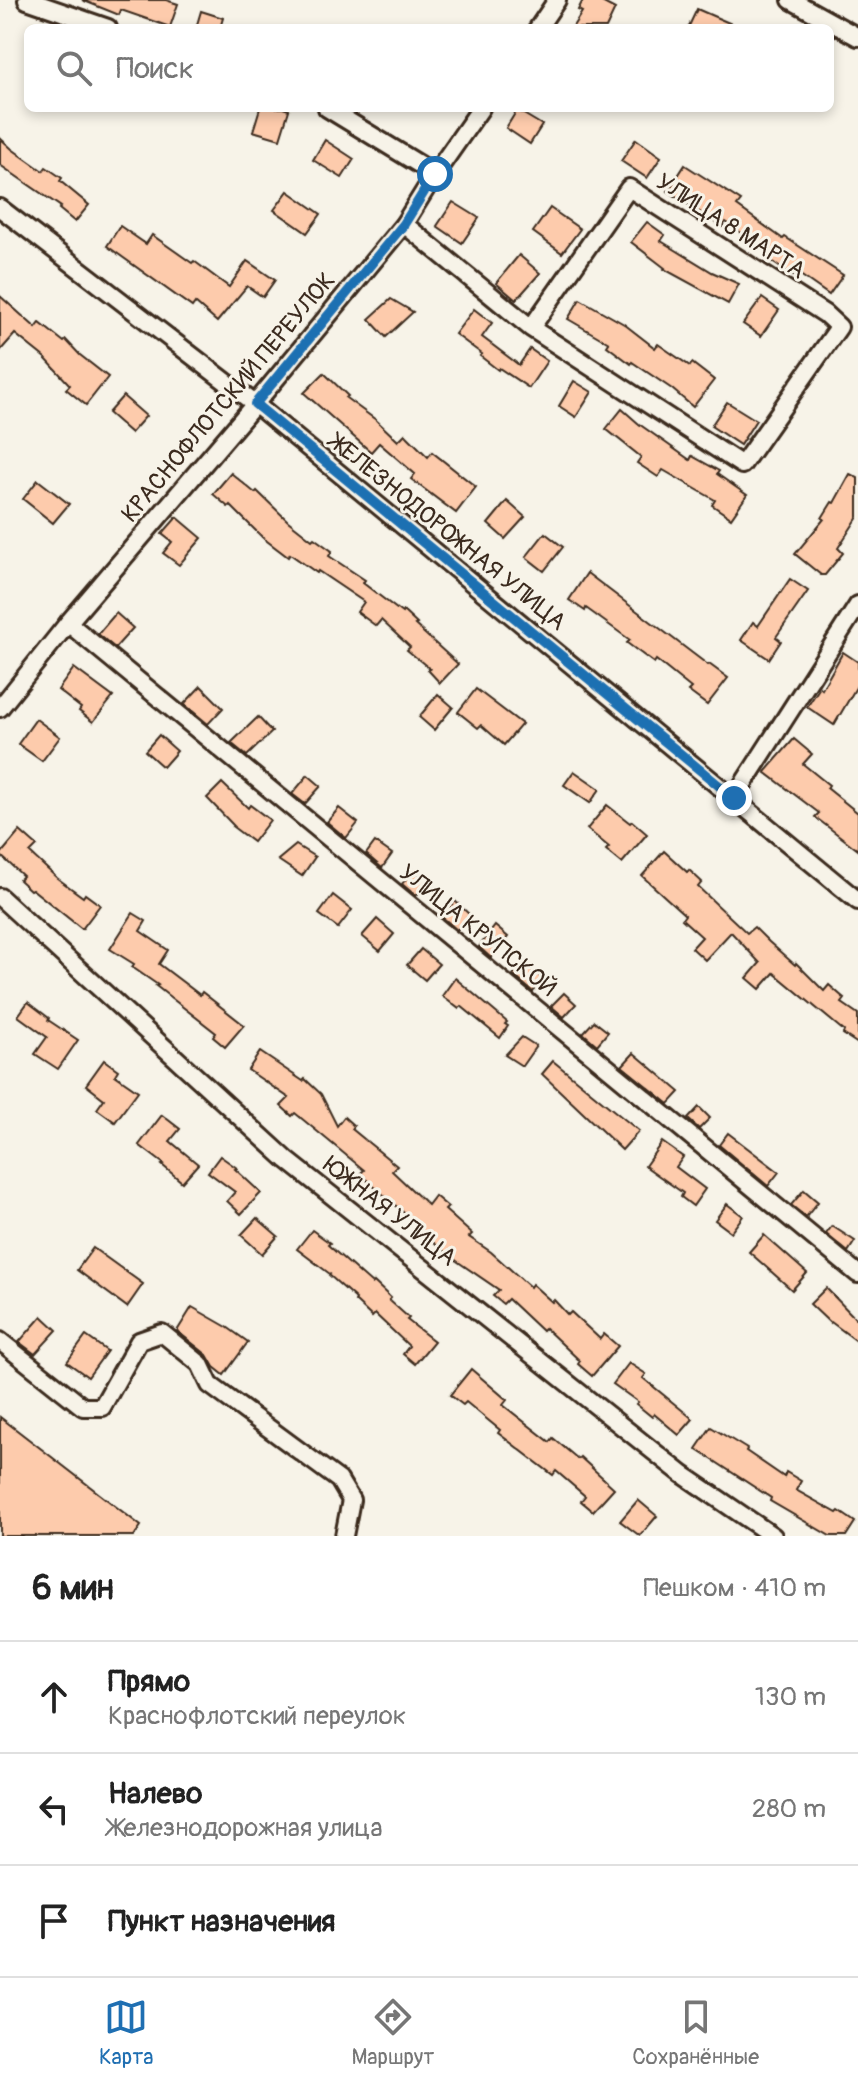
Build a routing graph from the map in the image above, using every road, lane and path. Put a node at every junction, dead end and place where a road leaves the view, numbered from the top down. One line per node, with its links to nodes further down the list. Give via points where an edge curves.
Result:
1 (27, 0): 4 (street)
2 (557, 0): 5 (street)
3 (791, 0): 6 (street)
4 (96, 24)
5 (541, 24)
6 (858, 37)
7 (334, 112): 9 (street)
8 (478, 112): 9 (street, КРАСНОФЛОТСКИЙ ПЕРЕУЛОК)
9 (435, 174): 11 (street, КРАСНОФЛОТСКИЙ ПЕРЕУЛОК)
10 (0, 208): 13 (street, ЖЕЛЕЗНОДОРОЖНАЯ УЛИЦА)
11 (404, 224): 12 (street, УЛИЦА 8 МАРТА); 13 (street, КРАСНОФЛОТСКИЙ ПЕРЕУЛОК)
12 (531, 328): 12 (street, УЛИЦА 8 МАРТА, via 629,188 839,327 742,465)
13 (255, 404): 15 (street, КРАСНОФЛОТСКИЙ ПЕРЕУЛОК); 17 (street, ЖЕЛЕЗНОДОРОЖНАЯ УЛИЦА)
14 (858, 605): 17 (street)
15 (68, 623): 16 (street, КРАСНОФЛОТСКИЙ ПЕРЕУЛОК); 20 (street, УЛИЦА КРУПСКОЙ)
16 (0, 708)
17 (734, 798): 19 (street, ЖЕЛЕЗНОДОРОЖНАЯ УЛИЦА)
18 (0, 897): 23 (street, ЮЖНАЯ УЛИЦА, via 287,1160 682,1474)
19 (858, 901)
20 (858, 1274)
21 (0, 1341): 22 (street, via 83,1407 102,1407 139,1341 162,1333 200,1364 210,1385 339,1480 351,1500)
22 (344, 1536)
23 (773, 1536)

